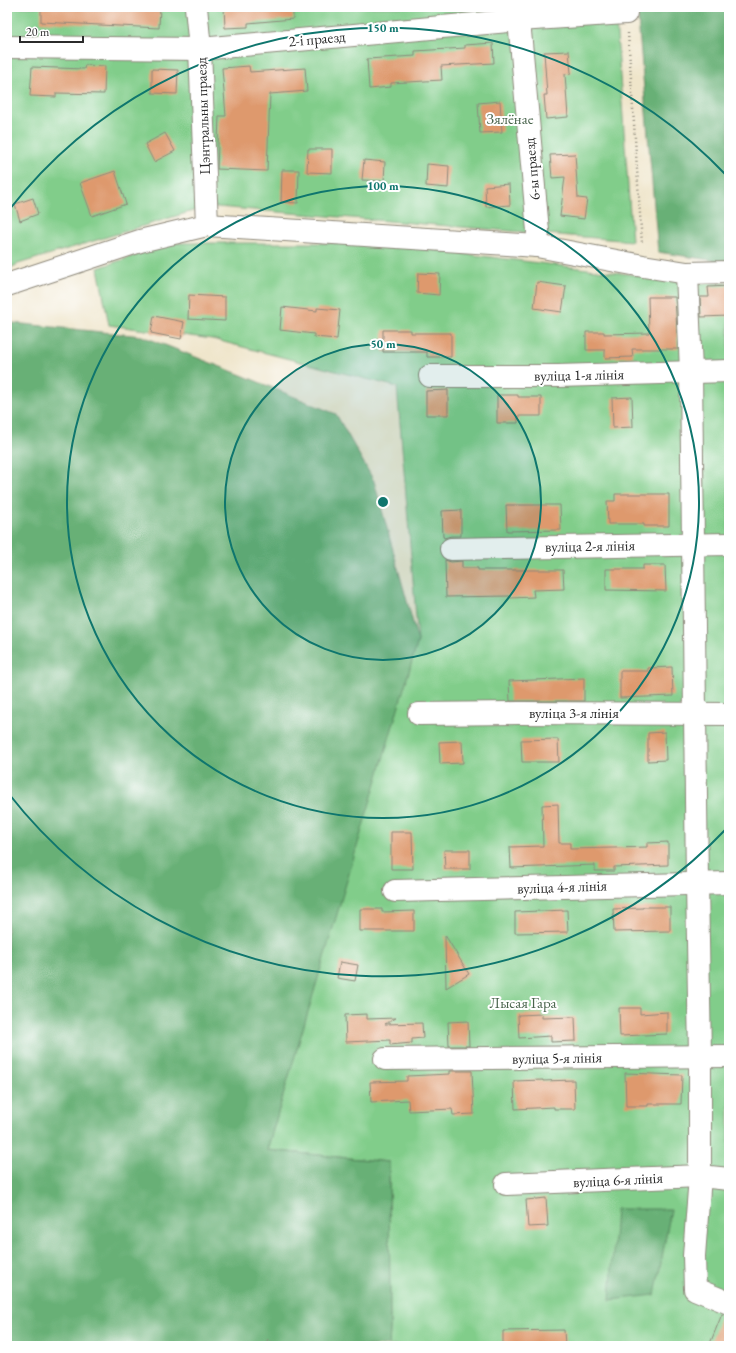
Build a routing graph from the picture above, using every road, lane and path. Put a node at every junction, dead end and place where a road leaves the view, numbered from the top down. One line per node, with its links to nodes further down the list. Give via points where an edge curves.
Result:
1 (196, 7): 5 (street, Цэнтральны праезд)
2 (626, 13): 3 (street, 2-і праезд); 8 (path)
3 (526, 16): 5 (street, 2-і праезд); 7 (street, 6-ы праезд)
4 (7, 47): 5 (street, 2-і праезд)
5 (200, 49): 6 (street, Цэнтральны праезд)
6 (207, 225): 7 (street); 11 (street, via 140,241)
7 (537, 246): 8 (street)
8 (643, 266): 10 (street)
9 (729, 272): 10 (street)
10 (687, 273): 13 (street)
11 (7, 285)
12 (729, 371): 13 (street, вуліца 1-я лінія)
13 (690, 372): 14 (street, вуліца 1-я лінія); 15 (street)
14 (430, 376)
15 (692, 544): 16 (street, вуліца 2-я лінія); 17 (street, вуліца 2-я лінія); 19 (street)
16 (729, 544)
17 (451, 549)
18 (419, 714): 19 (street, вуліца 3-я лінія)
19 (695, 714): 20 (street, вуліца 3-я лінія); 22 (street)
20 (729, 714)
21 (729, 883): 22 (street, вуліца 4-я лінія)
22 (697, 884): 23 (street, вуліца 4-я лінія); 24 (street)
23 (395, 891)
24 (700, 1056): 25 (street, вуліца 5-я лінія); 26 (street, вуліца 5-я лінія); 27 (street)
25 (729, 1056)
26 (385, 1059)
27 (700, 1176): 28 (street, вуліца 6-я лінія); 29 (street, вуліца 6-я лінія); 30 (street, via 694,1256 695,1289)
28 (729, 1179)
29 (506, 1184)
30 (729, 1303)
31 (267, 1340): 32 (path)
32 (279, 1346)

